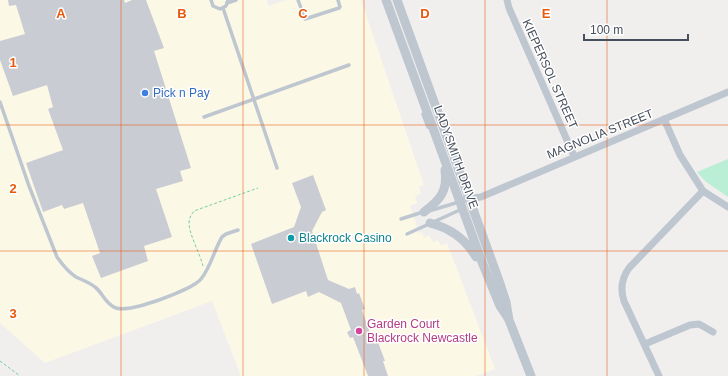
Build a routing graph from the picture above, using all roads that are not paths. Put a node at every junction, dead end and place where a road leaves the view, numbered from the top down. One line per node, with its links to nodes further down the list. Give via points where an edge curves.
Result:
1 (211, 0): 9 (lane, via 216,8)
2 (236, 0): 8 (lane)
3 (298, 0): 4 (lane, via 306,19 339,8)
4 (338, 0)
5 (386, 0): 16 (street, LADYSMITH DRIVE)
6 (397, 0): 20 (street, LADYSMITH DRIVE)
7 (507, 0): 17 (street, KIEPERSOL STREET)
8 (228, 1): 9 (lane)
9 (223, 8): 12 (lane)
10 (348, 66): 12 (lane)
11 (728, 92): 15 (street, MAGNOLIA STREET)
12 (254, 99): 14 (lane); 18 (lane)
13 (0, 102): 26 (lane, via 57,257 75,276 94,286 109,305 119,309 145,305 190,286 201,279 222,238)
14 (204, 117)
15 (664, 119): 17 (street, MAGNOLIA STREET); 19 (street, via 680,155)
16 (441, 150): 21 (street, LADYSMITH DRIVE); 23 (street, via 446,184 442,195)
17 (574, 156): 20 (street, MAGNOLIA STREET)
18 (277, 168)
19 (703, 191): 22 (street); 31 (street, via 624,274 622,294)
20 (470, 201): 21 (street, MAGNOLIA STREET); 29 (street, LADYSMITH DRIVE, via 506,302)
21 (460, 205): 23 (lane); 25 (lane); 28 (street, LADYSMITH DRIVE)
22 (728, 207)
23 (424, 212): 24 (lane)
24 (401, 218)
25 (430, 223): 27 (lane); 28 (street, via 459,237 474,253)
26 (238, 230)
27 (407, 234)
28 (489, 279): 29 (street, LADYSMITH DRIVE)
29 (509, 320): 32 (street, LADYSMITH DRIVE)
30 (713, 332): 31 (street, via 699,324 690,325)
31 (645, 344): 33 (street)
32 (531, 376)
33 (659, 376)

